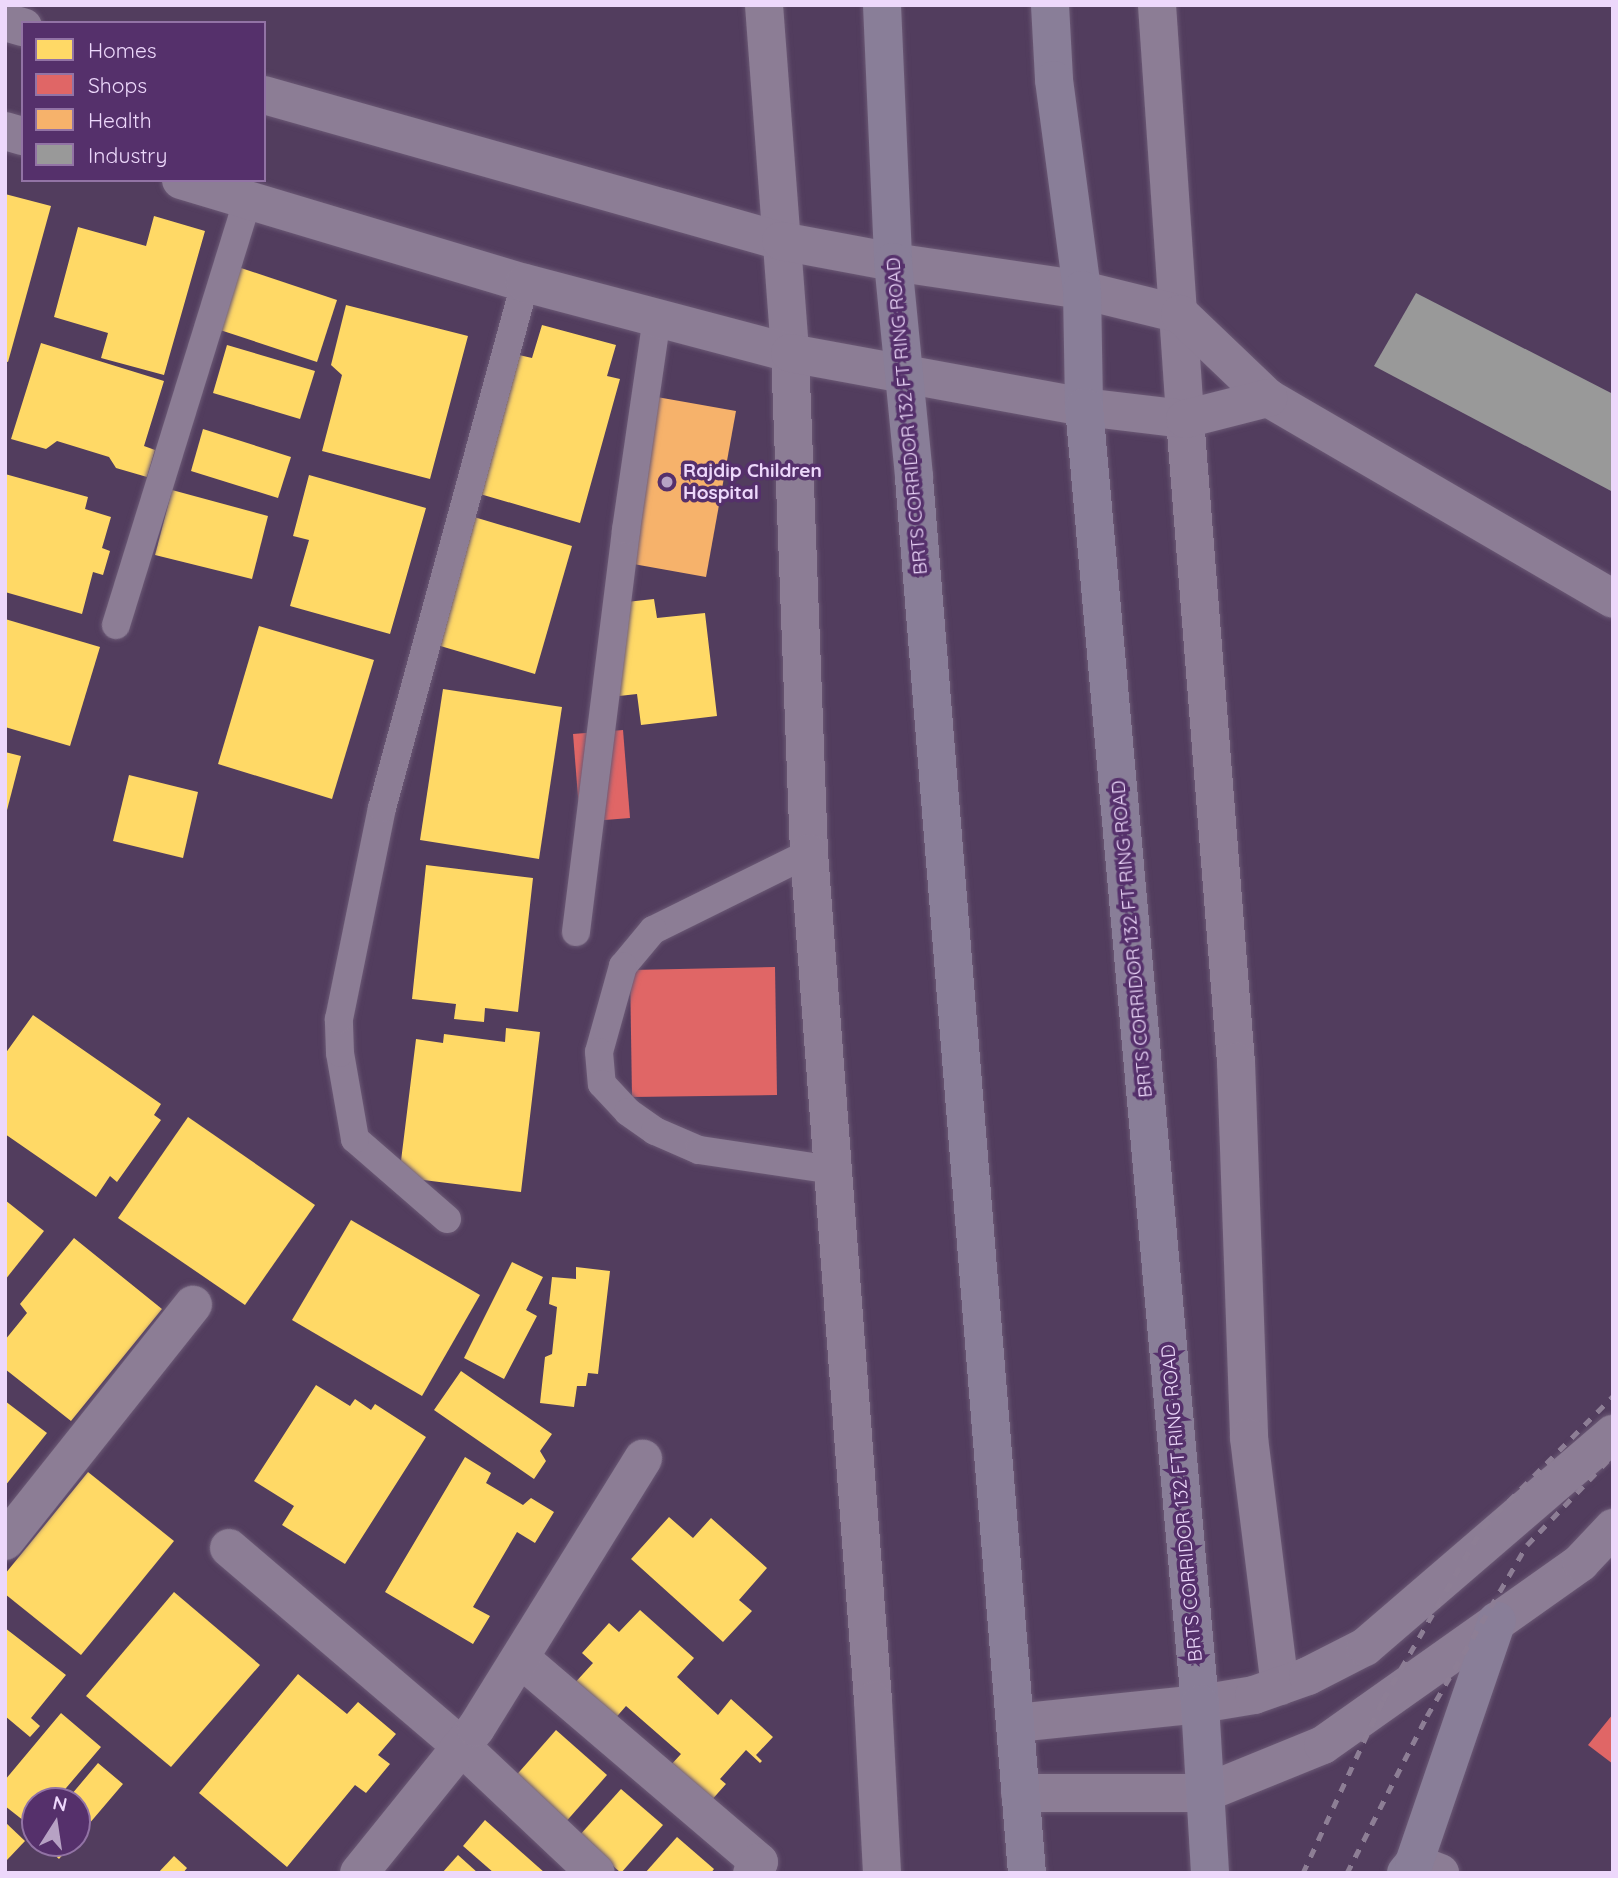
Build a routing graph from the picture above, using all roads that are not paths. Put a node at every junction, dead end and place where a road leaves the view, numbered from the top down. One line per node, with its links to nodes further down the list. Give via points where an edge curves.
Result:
1 (764, 5): 8 (street)
2 (882, 5): 9 (main road, BRTS CORRIDOR 132 FT RING ROAD)
3 (1050, 5): 11 (main road, BRTS CORRIDOR 132 FT RING ROAD, via 1054,80)
4 (1157, 5): 12 (street)
5 (266, 96): 8 (street)
6 (188, 182): 7 (street)
7 (248, 199): 10 (street); 20 (lane)
8 (781, 241): 9 (street); 14 (street)
9 (892, 262): 11 (street); 15 (main road, BRTS CORRIDOR 132 FT RING ROAD)
10 (525, 283): 13 (street); 24 (lane, via 382,808 338,1019 355,1139)
11 (1082, 290): 12 (street); 17 (main road, BRTS CORRIDOR 132 FT RING ROAD)
12 (1180, 314): 16 (street); 18 (street)
13 (657, 318): 14 (street); 22 (lane)
14 (790, 354): 15 (street); 21 (street)
15 (904, 373): 17 (street); 35 (main road, BRTS CORRIDOR 132 FT RING ROAD)
16 (1268, 398): 18 (street); 19 (street)
17 (1084, 407): 18 (street); 34 (main road, BRTS CORRIDOR 132 FT RING ROAD)
18 (1185, 419): 33 (street, via 1236,1062 1249,1438)
19 (1613, 599)
20 (117, 625)
21 (808, 853): 23 (street); 23 (lane, via 653,930 623,965 599,1052 602,1084 628,1112 655,1131 699,1150)
22 (576, 932)
23 (833, 1170): 43 (street)
24 (447, 1219)
25 (193, 1305): 29 (street)
26 (1613, 1434): 33 (street, via 1364,1647)
27 (643, 1459): 32 (street)
28 (1613, 1528): 31 (street, via 1581,1562)
29 (5, 1541)
30 (229, 1548): 36 (street)
31 (1497, 1621): 38 (street, via 1323,1745); 40 (main road)
32 (520, 1658): 36 (street); 42 (street, via 758,1862)
33 (1280, 1686): 34 (street)
34 (1200, 1704): 35 (street); 38 (main road, BRTS CORRIDOR 132 FT RING ROAD)
35 (1016, 1723): 37 (main road, BRTS CORRIDOR 132 FT RING ROAD)
36 (461, 1746): 39 (street); 41 (street)
37 (1020, 1793): 38 (street); 44 (main road, BRTS CORRIDOR 132 FT RING ROAD)
38 (1205, 1793): 45 (main road, BRTS CORRIDOR 132 FT RING ROAD)
39 (373, 1868)
40 (1420, 1870)
41 (596, 1873)
42 (752, 1873)
43 (882, 1873)
44 (1027, 1873)
45 (1210, 1873)

